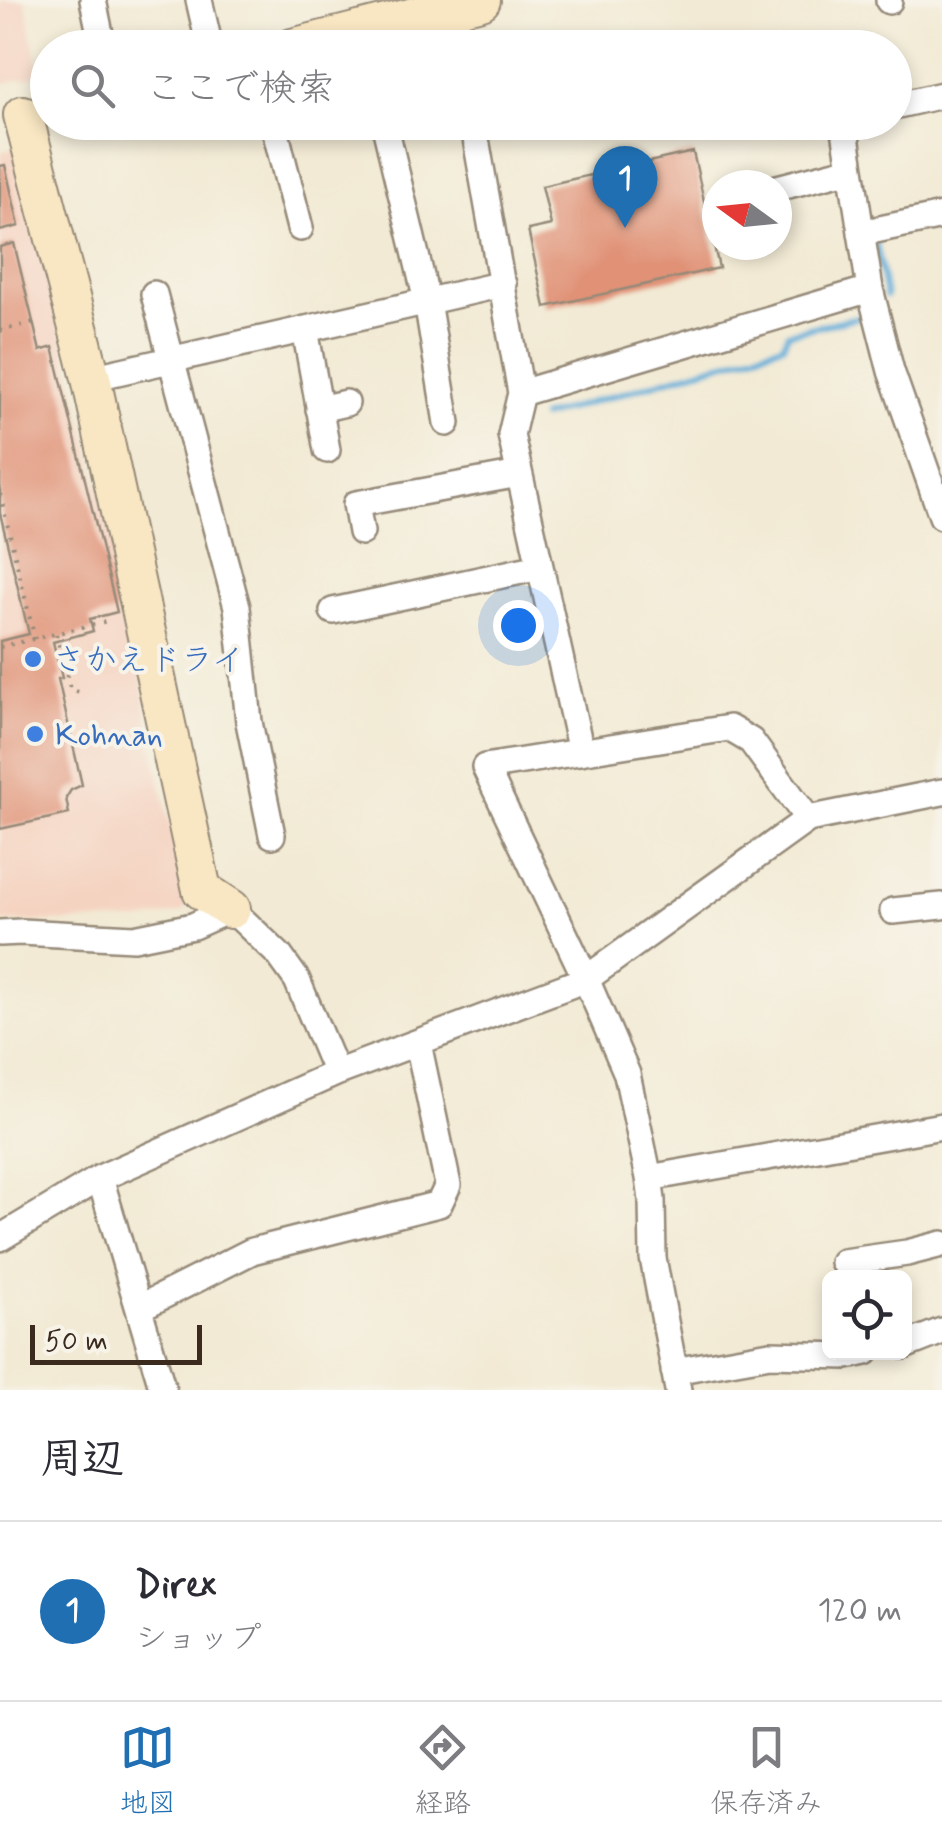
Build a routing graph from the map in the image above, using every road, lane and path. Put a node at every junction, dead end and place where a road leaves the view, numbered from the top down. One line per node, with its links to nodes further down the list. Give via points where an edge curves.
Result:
1 (93, 0): 4 (street)
2 (199, 0): 5 (street)
3 (466, 4): 6 (street); 7 (street)
4 (99, 30)
5 (206, 30)
6 (390, 30)
7 (462, 30)
8 (942, 95): 9 (street)
9 (912, 102)
10 (30, 140): 28 (street)
11 (278, 140): 18 (street)
12 (388, 140): 23 (street)
13 (476, 140): 20 (street)
14 (847, 140): 15 (street)
15 (851, 169): 16 (street); 19 (street)
16 (792, 184)
17 (942, 216): 19 (street)
18 (300, 228)
19 (870, 231): 21 (street)
20 (503, 284): 23 (street); 29 (street)
21 (870, 289): 29 (street); 36 (street)
22 (154, 294): 27 (street)
23 (427, 301): 25 (street); 32 (street)
24 (34, 322): 26 (path)
25 (305, 330): 27 (street); 31 (street)
26 (0, 331)
27 (171, 360): 28 (street); 50 (street, via 237,607 249,722)
28 (91, 378): 40 (street)
29 (521, 393): 34 (street, via 511,436)
30 (346, 403): 31 (street)
31 (320, 409): 33 (street)
32 (447, 423)
33 (327, 450)
34 (519, 474): 37 (street, via 356,504); 38 (street)
35 (0, 494): 42 (path)
36 (942, 516)
37 (361, 532)
38 (540, 567): 39 (street); 47 (street)
39 (333, 611)
40 (142, 613): 41 (path); 52 (street, via 202,890)
41 (56, 634): 42 (path); 44 (path)
42 (35, 638): 43 (path)
43 (0, 647)
44 (68, 682): 45 (path); 46 (path)
45 (59, 683)
46 (81, 694)
47 (582, 752): 49 (street, via 730,728 751,741); 55 (street, via 485,767)
48 (942, 792): 49 (street)
49 (808, 819): 55 (street)
50 (272, 835)
51 (942, 906): 53 (street)
52 (231, 909): 54 (street, via 193,926 134,938); 57 (street, via 297,980)
53 (893, 911)
54 (0, 934)
55 (586, 979): 56 (street); 60 (street, via 627,1074)
56 (418, 1043): 57 (street); 64 (street, via 448,1185 440,1204 252,1251)
57 (336, 1072): 59 (street)
58 (942, 1126): 60 (street)
59 (100, 1178): 61 (street); 64 (street)
60 (649, 1178): 68 (street, via 653,1258)
61 (0, 1238)
62 (942, 1244): 63 (street)
63 (844, 1262)
64 (139, 1308): 69 (street)
65 (942, 1331): 66 (street)
66 (912, 1343)
67 (822, 1355): 68 (street, via 770,1354)
68 (676, 1381)
69 (164, 1390)

